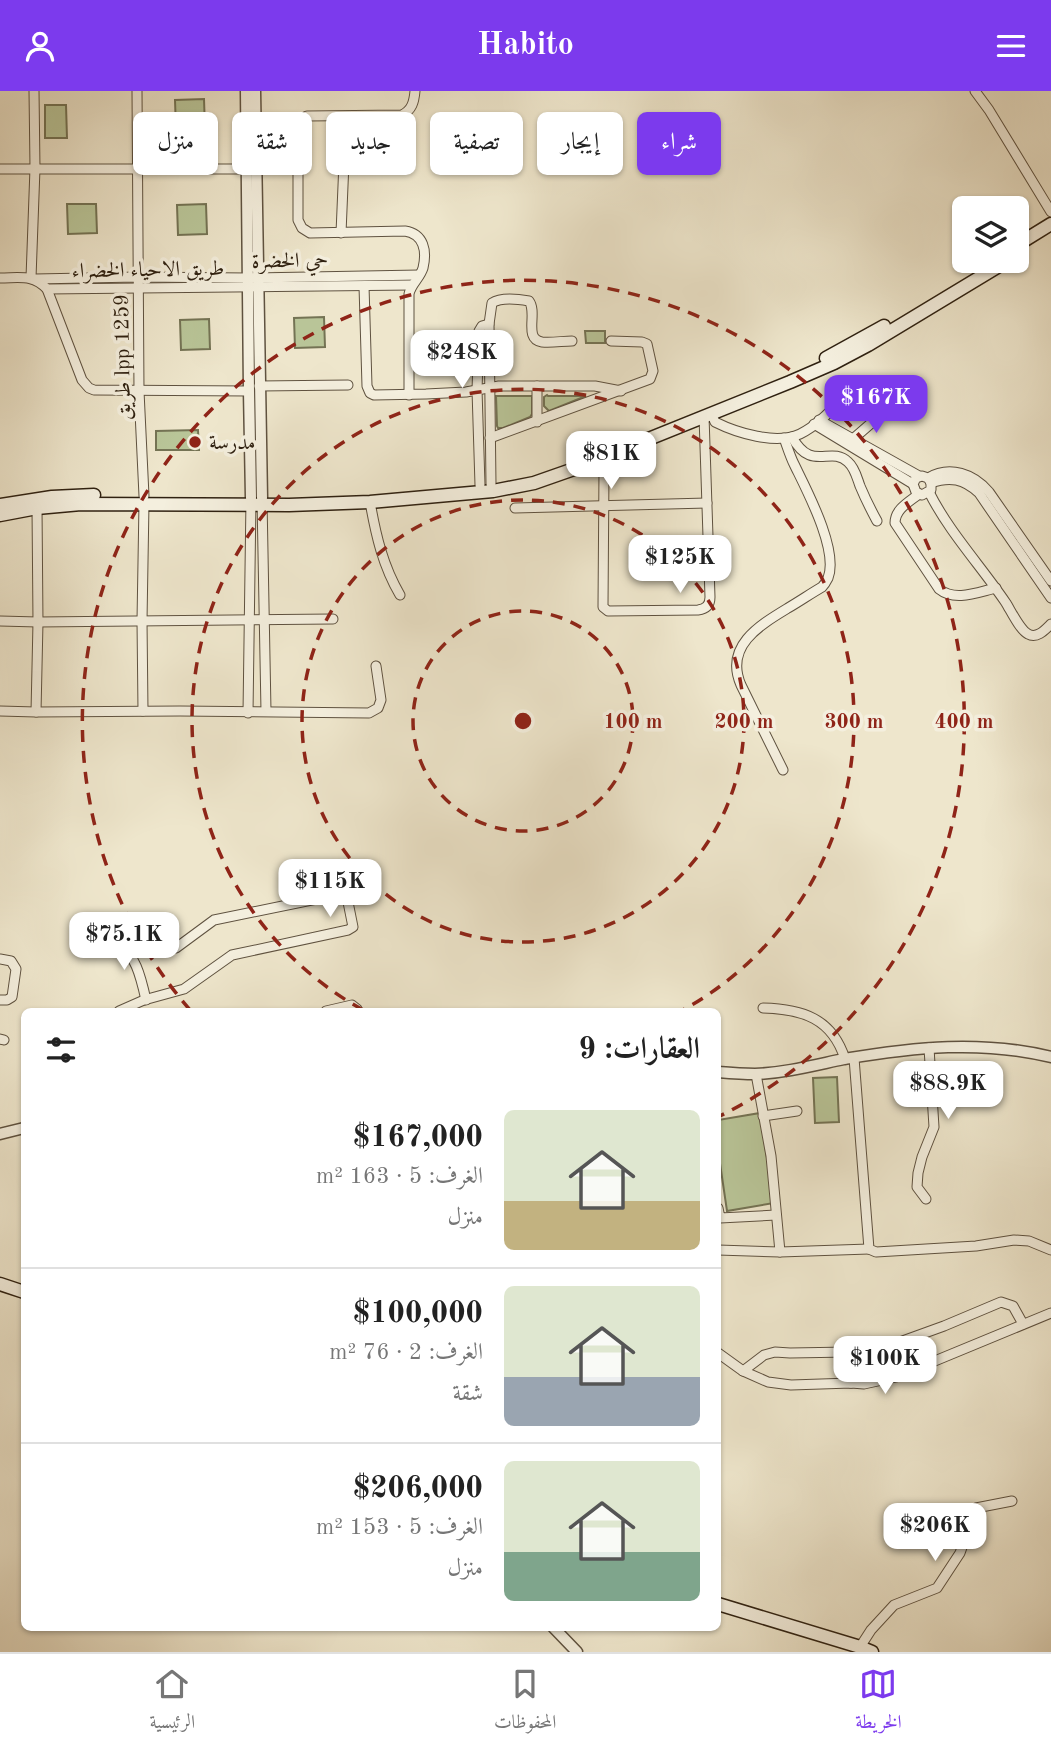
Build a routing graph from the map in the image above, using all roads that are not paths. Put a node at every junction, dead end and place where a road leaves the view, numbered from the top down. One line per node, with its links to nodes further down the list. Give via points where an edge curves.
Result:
1 (33, 91): 11 (street)
2 (136, 91): 7 (street, طريق lpp 1259)
3 (246, 91): 8 (street, طريق الاحياء الخضراء)
4 (255, 91): 29 (street)
5 (415, 91): 9 (street)
6 (975, 91): 17 (street)
7 (136, 112)
8 (246, 112)
9 (406, 112)
10 (326, 116): 19 (street, via 307,116 299,122 298,220 310,233)
11 (35, 168): 12 (street); 13 (street); 28 (street)
12 (0, 169)
13 (133, 169)
14 (137, 175): 26 (street, طريق lpp 1259)
15 (247, 175): 29 (street, طريق الاحياء الخضراء)
16 (343, 175): 19 (street)
17 (1051, 212)
18 (1051, 224): 21 (main road)
19 (341, 233): 25 (street, via 405,230 416,234 424,246)
20 (1051, 233): 22 (main road)
21 (1029, 238)
22 (1029, 247)
23 (972, 273): 55 (main road, via 803,369 557,468)
24 (987, 273): 46 (main road, via 851,354)
25 (419, 275): 29 (street, حي الخضرة); 30 (street)
26 (137, 277): 28 (street, حي الخضرة); 29 (street, حي الخضرة); 33 (street, طريق lpp 1259)
27 (0, 278): 28 (street)
28 (33, 278): 32 (street, طريق الاحياء الخضراء)
29 (253, 283): 31 (street, طريق الاحياء الخضراء); 33 (street, طريق الاحياء الخضراء); 39 (street, طريق الاحياء الخضراء)
30 (412, 285): 31 (street, طريق الاحياء الخضراء); 45 (street)
31 (364, 286): 45 (street, via 368,389 377,396)
32 (47, 289): 33 (street, طريق الاحياء الخضراء); 42 (street, طريق الاحياء الخضراء, via 85,385 94,390)
33 (138, 289): 42 (street, طريق lpp 1259)
34 (489, 324): 35 (street, via 495,301 526,300 533,307 536,339); 40 (street); 41 (street, via 479,331)
35 (572, 341)
36 (611, 341): 43 (street, via 642,342 649,347 652,377)
37 (348, 385): 39 (street, طريق الاحياء الخضراء)
38 (537, 386): 40 (street); 43 (street); 48 (street)
39 (254, 388): 42 (street, طريق الاحياء الخضراء); 59 (street)
40 (489, 388): 41 (street); 51 (street)
41 (477, 390): 45 (street); 55 (street)
42 (139, 391): 57 (street, طريق lpp 1259)
43 (621, 391): 48 (street)
44 (850, 391): 49 (street)
45 (409, 395)
46 (708, 415): 50 (street, via 739,432); 60 (main road, via 534,482 486,492); 61 (street)
47 (876, 419): 52 (street)
48 (537, 422): 51 (street)
49 (817, 422): 50 (street); 52 (street); 53 (street)
50 (788, 437): 67 (street, via 806,454 847,460); 85 (street, via 792,462 821,523 830,555 828,579 753,631 736,661 736,674)
51 (490, 438): 55 (street)
52 (853, 439): 53 (street)
53 (876, 456): 56 (street)
54 (627, 459): 63 (street, via 605,468)
55 (485, 484): 59 (main road)
56 (923, 485): 58 (street, via 958,479); 69 (street); 69 (street, via 898,511 895,523 939,589 953,596)
57 (144, 500): 59 (main road); 62 (main road, via 73,495); 64 (main road); 76 (street, طريق lpp 1259)
58 (989, 500): 68 (street); 71 (street)
59 (257, 502): 60 (main road); 72 (street); 73 (street)
60 (370, 502): 70 (street, via 381,553)
61 (707, 503): 63 (street); 63 (street, via 710,601 698,610 604,609)
62 (0, 505)
63 (603, 506): 65 (street)
64 (37, 508): 66 (main road); 77 (street)
65 (515, 508)
66 (0, 515)
67 (877, 521)
68 (1051, 581)
69 (996, 588): 78 (street, via 1027,633 1040,634)
70 (400, 595)
71 (1051, 598)
72 (250, 619): 73 (street); 76 (street); 84 (street)
73 (264, 619): 74 (street); 82 (street)
74 (333, 619)
75 (0, 621): 77 (street)
76 (142, 621): 77 (street); 81 (street, طريق lpp 1259)
77 (38, 622): 83 (street)
78 (1051, 624)
79 (376, 666): 82 (street, via 382,700 369,712)
80 (0, 711): 83 (street)
81 (143, 711): 83 (street); 84 (street)
82 (266, 711): 84 (street)
83 (36, 712)
84 (248, 713)
85 (783, 770)
86 (152, 921): 90 (street, via 176,948 214,920 345,894 353,926 232,955 184,989)
87 (116, 937): 90 (street, via 134,958)
88 (0, 959): 89 (street, via 11,961 16,969 12,997)
89 (0, 1000)
90 (146, 1000): 91 (street)
91 (126, 1008)
92 (339, 1008): 93 (street)
93 (356, 1008)
94 (763, 1008): 97 (street, via 801,1012 821,1023)
95 (929, 1048): 96 (street, via 984,1046); 97 (street); 104 (street, via 934,1127 917,1187)
96 (1051, 1057)
97 (850, 1059): 99 (street); 108 (street)
98 (721, 1072): 99 (street)
99 (756, 1074): 101 (street)
100 (797, 1111): 101 (street)
101 (763, 1116): 105 (street)
102 (21, 1129): 103 (street)
103 (0, 1134)
104 (926, 1199)
105 (776, 1215): 106 (street); 110 (street)
106 (721, 1218)
107 (1051, 1248): 108 (street, via 1014,1240)
108 (869, 1249): 110 (street)
109 (721, 1250): 110 (street)
110 (780, 1252)
111 (0, 1284): 112 (main road)
112 (21, 1291)
113 (1051, 1313): 114 (street)
114 (1023, 1324): 115 (street, via 1013,1306 1001,1301 886,1347); 118 (street, via 896,1377)
115 (849, 1352): 117 (street, via 775,1352); 118 (street)
116 (721, 1355): 117 (street)
117 (743, 1371): 118 (street, via 768,1382 791,1385)
118 (850, 1383)
119 (1013, 1501): 122 (street, via 976,1508 960,1553 937,1588 894,1605 871,1630)
120 (721, 1605): 122 (main road)
121 (557, 1631): 123 (street)
122 (866, 1649)
123 (577, 1652)

